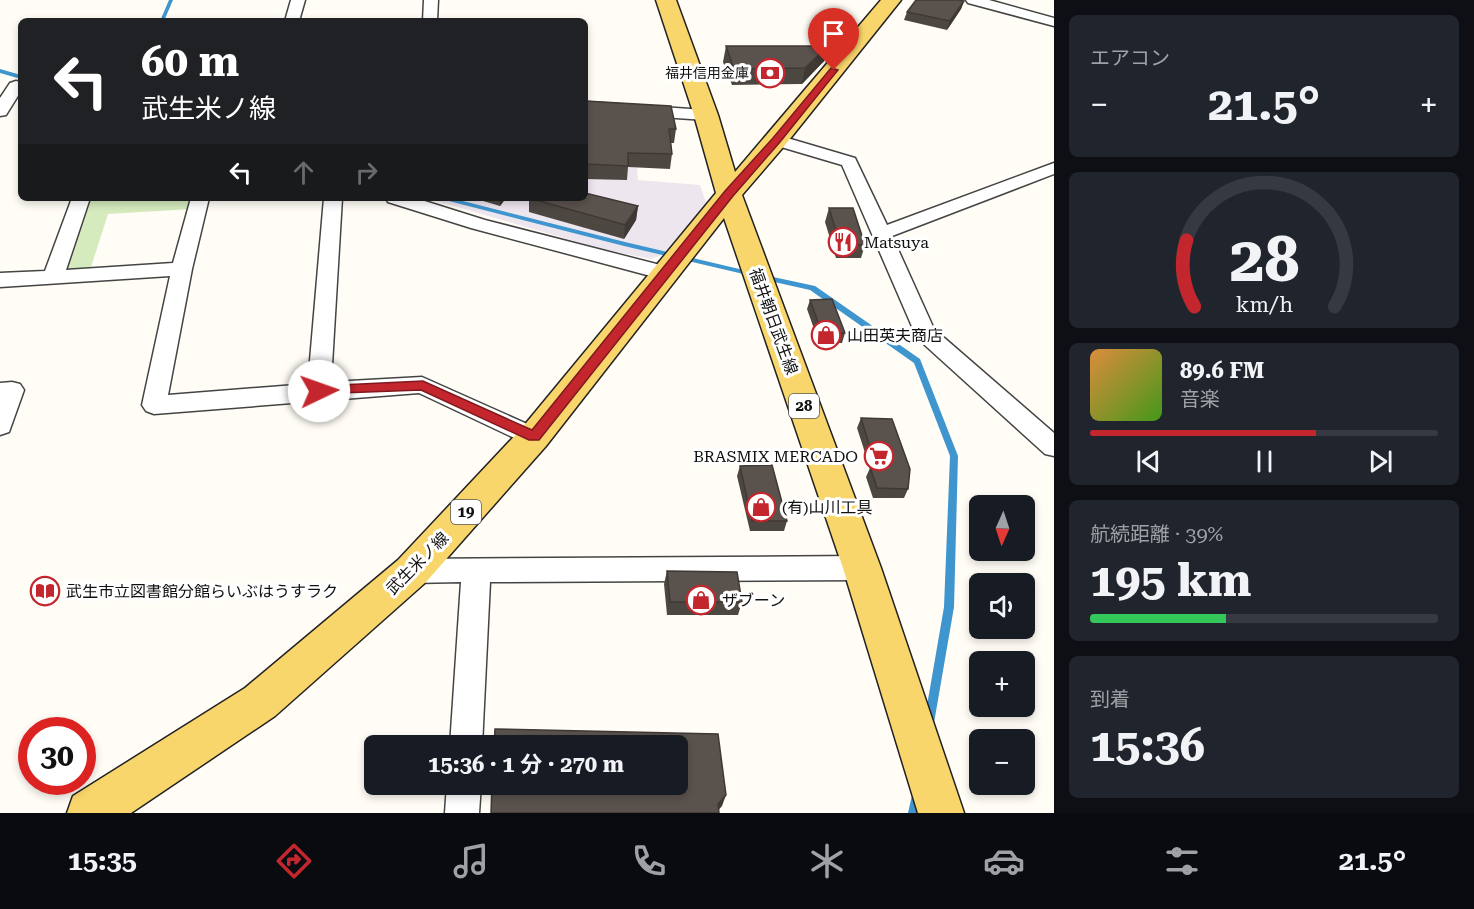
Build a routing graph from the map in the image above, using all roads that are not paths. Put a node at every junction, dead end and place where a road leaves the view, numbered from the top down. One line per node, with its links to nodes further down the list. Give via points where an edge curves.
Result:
1 (298, 0): 6 (street)
2 (431, 0): 7 (street)
3 (666, 0): 12 (main road, 福井朝日武生線 / 28)
4 (891, 0): 13 (main road, 武生米ノ線 / 19)
5 (973, 0): 8 (street)
6 (293, 18)
7 (430, 18)
8 (1054, 22)
9 (12, 85): 11 (street)
10 (588, 107): 12 (street)
11 (0, 111)
12 (706, 115): 15 (main road, 福井朝日武生線 / 28)
13 (777, 140): 15 (main road, 武生米ノ線 / 19); 20 (street, via 849,162)
14 (1054, 168): 20 (street)
15 (729, 194): 22 (main road, 武生米ノ線 / 19); 30 (main road, 福井朝日武生線 / 28)
16 (80, 201): 23 (street)
17 (199, 201): 21 (street)
18 (333, 201): 26 (street)
19 (405, 201): 22 (street)
20 (880, 234): 29 (street, via 926,333)
21 (182, 268): 23 (street); 26 (street, via 154,405)
22 (665, 273): 28 (main road, 武生米ノ線 / 19)
23 (53, 277): 24 (street)
24 (0, 280)
25 (0, 391): 27 (street, via 12,390)
26 (319, 391): 28 (street, via 423,385)
27 (0, 426)
28 (534, 436): 31 (main road, 武生米ノ線 / 19)
29 (1054, 447)
30 (862, 568): 32 (street); 37 (main road, 福井朝日武生線 / 28)
31 (412, 571): 32 (street); 35 (main road, 武生米ノ線 / 19, via 260,702)
32 (476, 571): 33 (street)
33 (467, 735)
34 (463, 795): 36 (street)
35 (90, 813)
36 (462, 813)
37 (941, 813)

